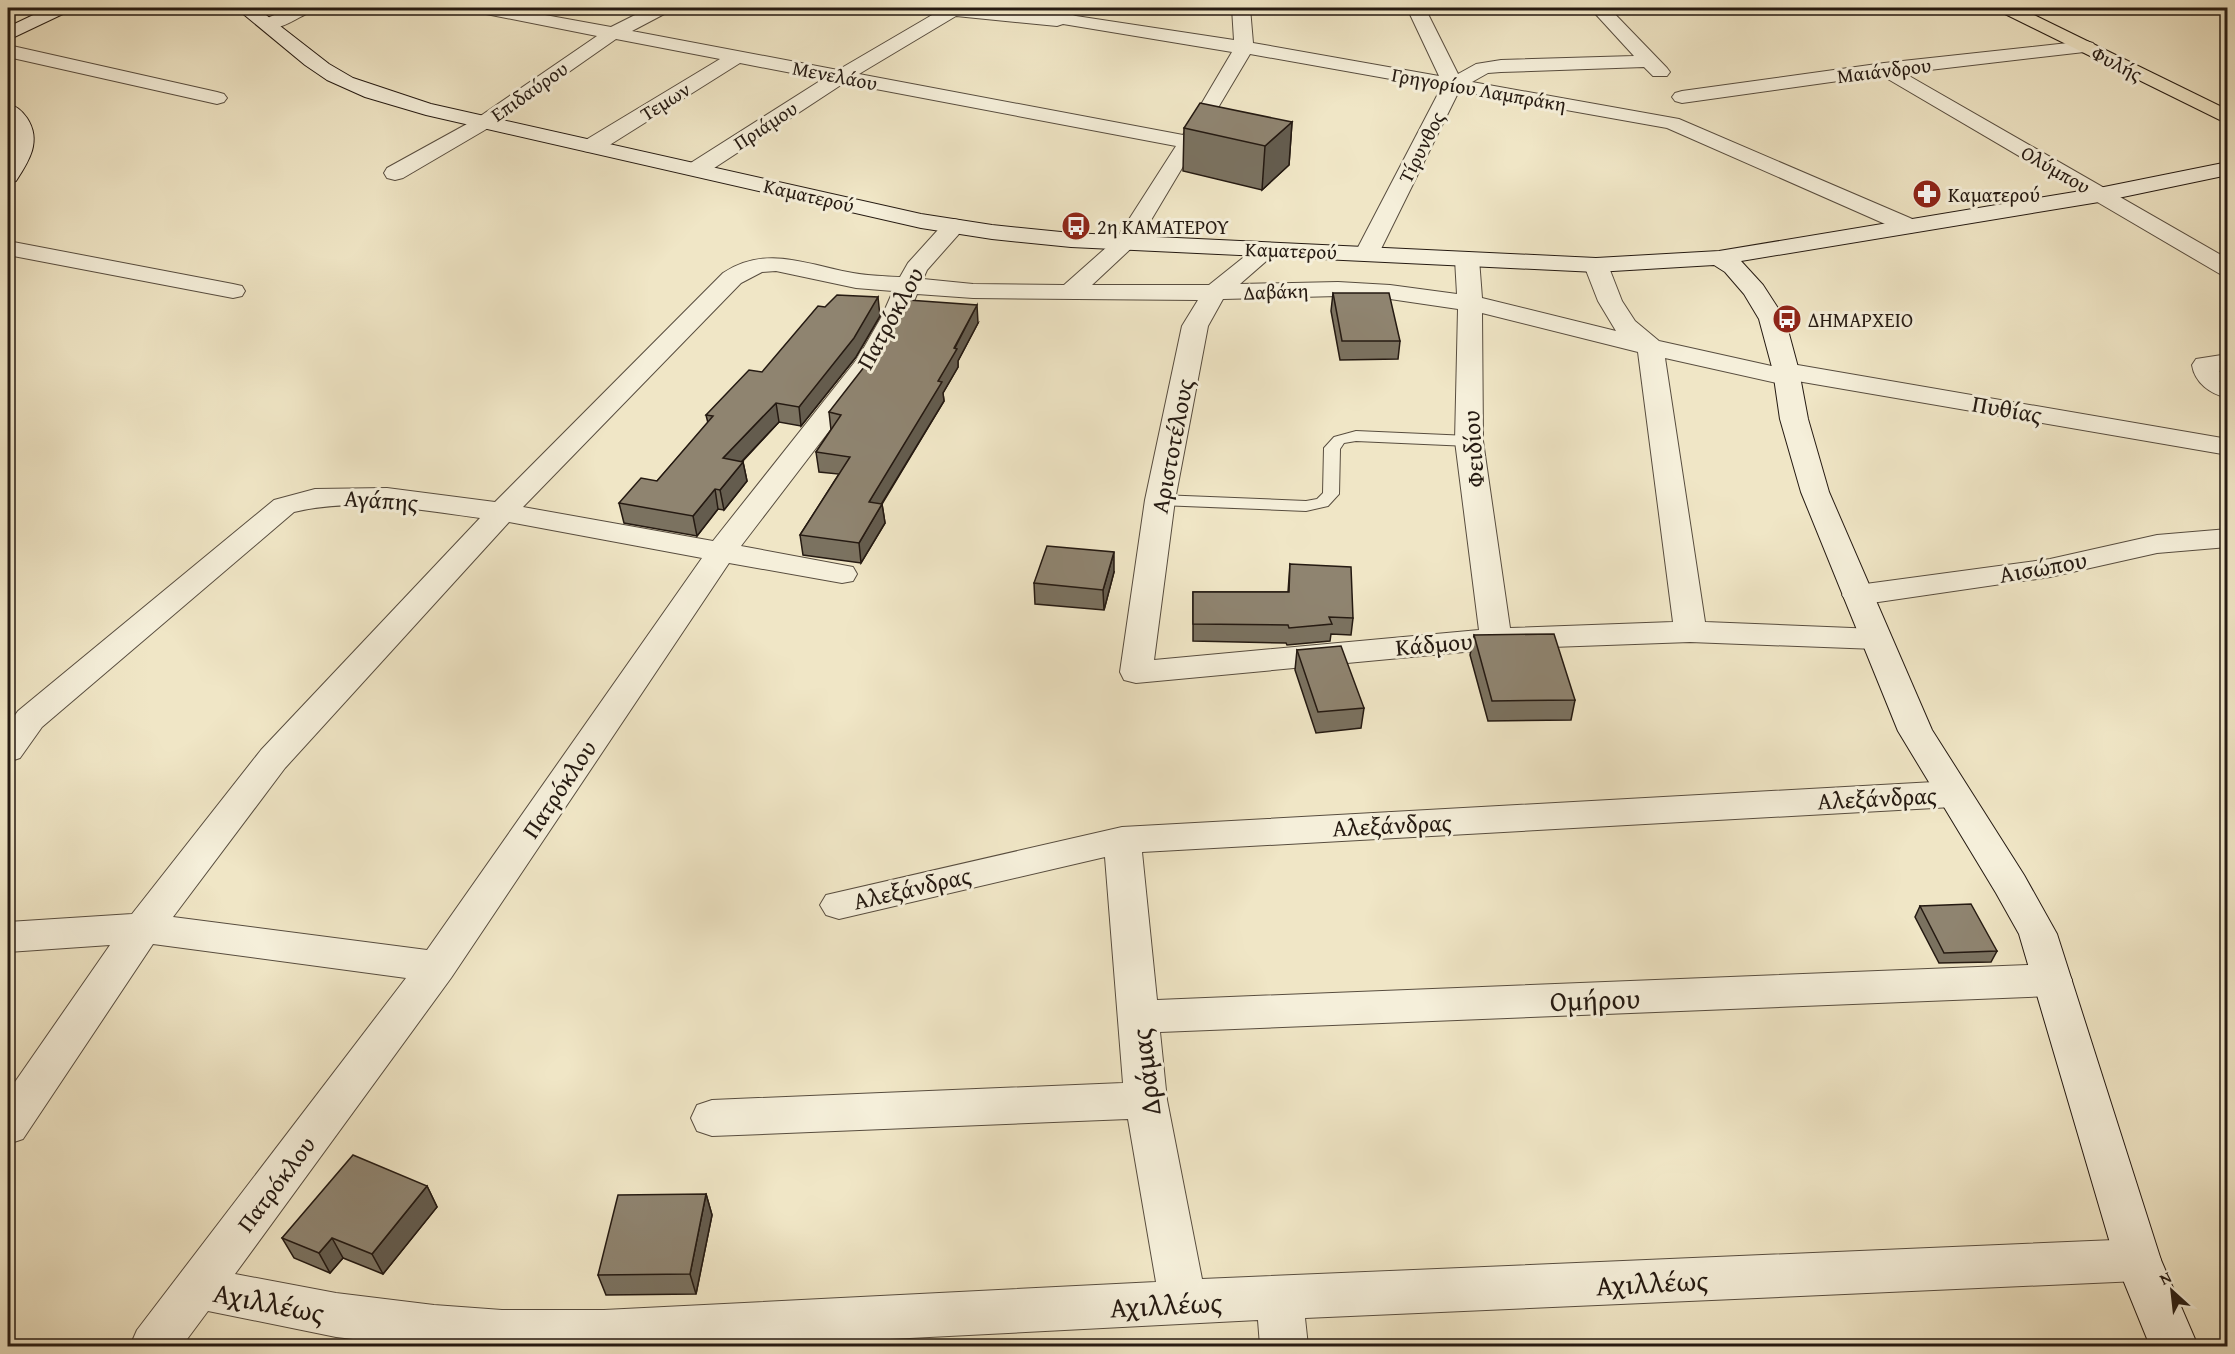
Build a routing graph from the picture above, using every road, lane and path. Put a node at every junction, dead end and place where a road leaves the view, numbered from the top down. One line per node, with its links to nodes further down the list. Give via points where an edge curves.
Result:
1 (61, 8): 15 (street)
2 (245, 8): 13 (street, Καματερού)
3 (304, 8): 13 (street)
4 (481, 8): 14 (street, Μενελάου)
5 (662, 8): 14 (street, Επιδαύρου)
6 (1033, 8): 12 (street, Γρηγορίου Λαμπράκη)
7 (1241, 8): 17 (street)
8 (1416, 8): 22 (street, Τίρυνθος)
9 (1599, 8): 19 (street)
10 (2007, 8): 16 (main road, Φυλής)
11 (954, 9): 12 (street); 21 (street, Πριάμου)
12 (1073, 21): 17 (street, Γρηγορίου Λαμπράκη)
13 (270, 24): 27 (street, Καματερού, via 322,68 359,88)
14 (613, 33): 18 (street, Μενελάου); 27 (street, Επιδαύρου)
15 (8, 38): 24 (street)
16 (2086, 47): 20 (street, Μαιάνδρου); 26 (main road, Φυλής)
17 (1244, 48): 22 (street, Γρηγορίου Λαμπράκη); 29 (street)
18 (738, 56): 21 (street, Μενελάου); 30 (street, Τεμων)
19 (1650, 61): 22 (street, via 1501,66 1484,68); 23 (street)
20 (1884, 69): 23 (street, Μαιάνδρου); 35 (street, Ολύμπου)
21 (841, 76): 29 (street, Μενελάου); 32 (street, Πριάμου)
22 (1453, 84): 28 (street, Γρηγορίου Λαμπράκη); 41 (street, Τίρυνθος)
23 (1682, 97): 28 (street)
24 (217, 98)
25 (8, 110): 34 (street, via 20,122 24,138)
26 (2228, 118)
27 (483, 123): 30 (street, Καματερού); 33 (street, Επιδαύρου)
28 (1672, 123): 37 (street, Γρηγορίου Λαμπράκη)
29 (1189, 142): 38 (street)
30 (592, 146): 32 (street, Καματερού)
31 (2228, 168): 35 (street, Καματερού)
32 (697, 169): 36 (street, Καματερού)
33 (395, 173)
34 (8, 176)
35 (2099, 195): 37 (street, Καματερού); 45 (street, Ολύμπου)
36 (954, 226): 38 (street, Καματερού); 46 (street, Πατρόκλου, via 916,268)
37 (1909, 226): 42 (street, Καματερού)
38 (1126, 242): 40 (street, Καματερού); 48 (street)
39 (8, 248): 47 (street)
40 (1267, 250): 41 (street, Καματερού); 49 (street, Αριστοτέλους)
41 (1367, 253): 43 (street, Καματερού)
42 (1719, 258): 44 (street, Καματερού); 53 (street, Αλεξάνδρας, via 1754,290 1772,319)
43 (1467, 259): 44 (street, Καματερού); 50 (street, Φειδίου)
44 (1596, 265): 51 (street, via 1625,326)
45 (2228, 269)
46 (907, 286): 48 (street, Δαβάκη); 58 (street, Δαβάκη, via 856,281 776,264 745,270 732,278); 60 (street, Πατρόκλου, via 896,316 869,361)
47 (233, 291)
48 (1069, 293): 49 (street, Δαβάκη)
49 (1214, 293): 50 (street, Δαβάκη, via 1371,290); 57 (street, Αριστοτέλους, via 1195,326)
50 (1470, 303): 51 (street, Δαβάκη); 55 (street, Φειδίου)
51 (1650, 347): 53 (street, Δαβάκη); 63 (street)
52 (2228, 362): 54 (street, via 2205,365 2207,376)
53 (1786, 374): 56 (street, Πυθίας); 62 (street, Αλεξάνδρας, via 1812,483)
54 (2228, 390)
55 (1469, 441): 57 (lane, via 1356,436 1339,440 1332,448 1330,494 1322,503 1306,506); 64 (street, Φειδίου)
56 (2228, 447)
57 (1160, 500): 66 (street, Αριστοτέλους)
58 (502, 512): 60 (street, Αγάπης); 67 (street, Αγάπης, via 387,497 315,498 284,506 30,719); 71 (street, via 273,759)
59 (2227, 539): 62 (street, Αισώπου, via 2157,544 2050,568)
60 (720, 554): 61 (street, Αγάπης); 73 (street, Πατρόκλου)
61 (842, 574)
62 (1858, 595): 65 (street, Αλεξάνδρας)
63 (1690, 632): 64 (street, Κάδμου); 65 (street, Κάδμου)
64 (1496, 639): 66 (street, Κάδμου)
65 (1876, 639): 68 (street, Αλεξάνδρας, via 1915,731)
66 (1136, 672)
67 (8, 750)
68 (1952, 794): 69 (street, Αλεξάνδρας); 74 (street, Αλεξάνδρας, via 2038,934)
69 (1122, 840): 70 (street, Αλεξάνδρας); 75 (street, Δράμας)
70 (839, 905)
71 (143, 928): 72 (street); 73 (street); 78 (street)
72 (8, 937)
73 (437, 967): 80 (street, Πατρόκλου)
74 (2052, 980): 75 (street, Ομήρου); 79 (street, Αλεξάνδρας)
75 (1138, 1017): 76 (street, Δράμας)
76 (1146, 1100): 77 (street); 82 (street, Δράμας)
77 (712, 1118)
78 (8, 1126)
79 (2138, 1260): 81 (street, Αχιλλέως); 86 (street, Αλεξάνδρας)
80 (198, 1288): 83 (street, Αχιλλέως); 84 (street, Πατρόκλου)
81 (1279, 1299): 82 (street, Αχιλλέως); 85 (street)
82 (1183, 1302): 83 (street, Αχιλλέως)
83 (433, 1337)
84 (154, 1347)
85 (1284, 1347)
86 (2174, 1347)

